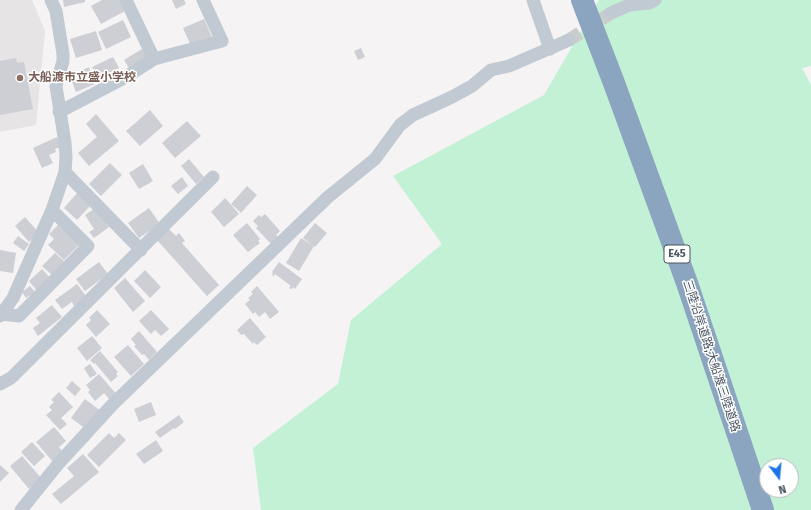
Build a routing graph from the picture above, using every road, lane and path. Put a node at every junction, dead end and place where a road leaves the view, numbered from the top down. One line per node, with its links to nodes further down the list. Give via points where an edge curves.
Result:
1 (51, 0): 11 (street, via 56,11 63,54 56,86)
2 (126, 0): 10 (street)
3 (204, 0): 10 (street, via 222,41)
4 (533, 0): 9 (street)
5 (582, 0): 19 (highway, 三陸沿岸道路;大船渡三陸道路 / E45, via 687,283)
6 (655, 0): 7 (street, via 629,5)
7 (612, 13)
8 (569, 40): 9 (street)
9 (550, 49): 18 (street, via 509,66 491,70 472,86 413,115 400,125 375,159 328,197 114,403 59,463)
10 (154, 59): 11 (street, via 126,77)
11 (59, 112): 12 (street, via 65,143)
12 (65, 172): 14 (street); 15 (street)
13 (213, 177): 15 (street)
14 (52, 210): 16 (street, via 13,298); 16 (street, via 88,246 19,316)
15 (141, 250): 17 (street, via 11,378)
16 (1, 315)
17 (0, 384)
18 (21, 510)
19 (763, 510)

